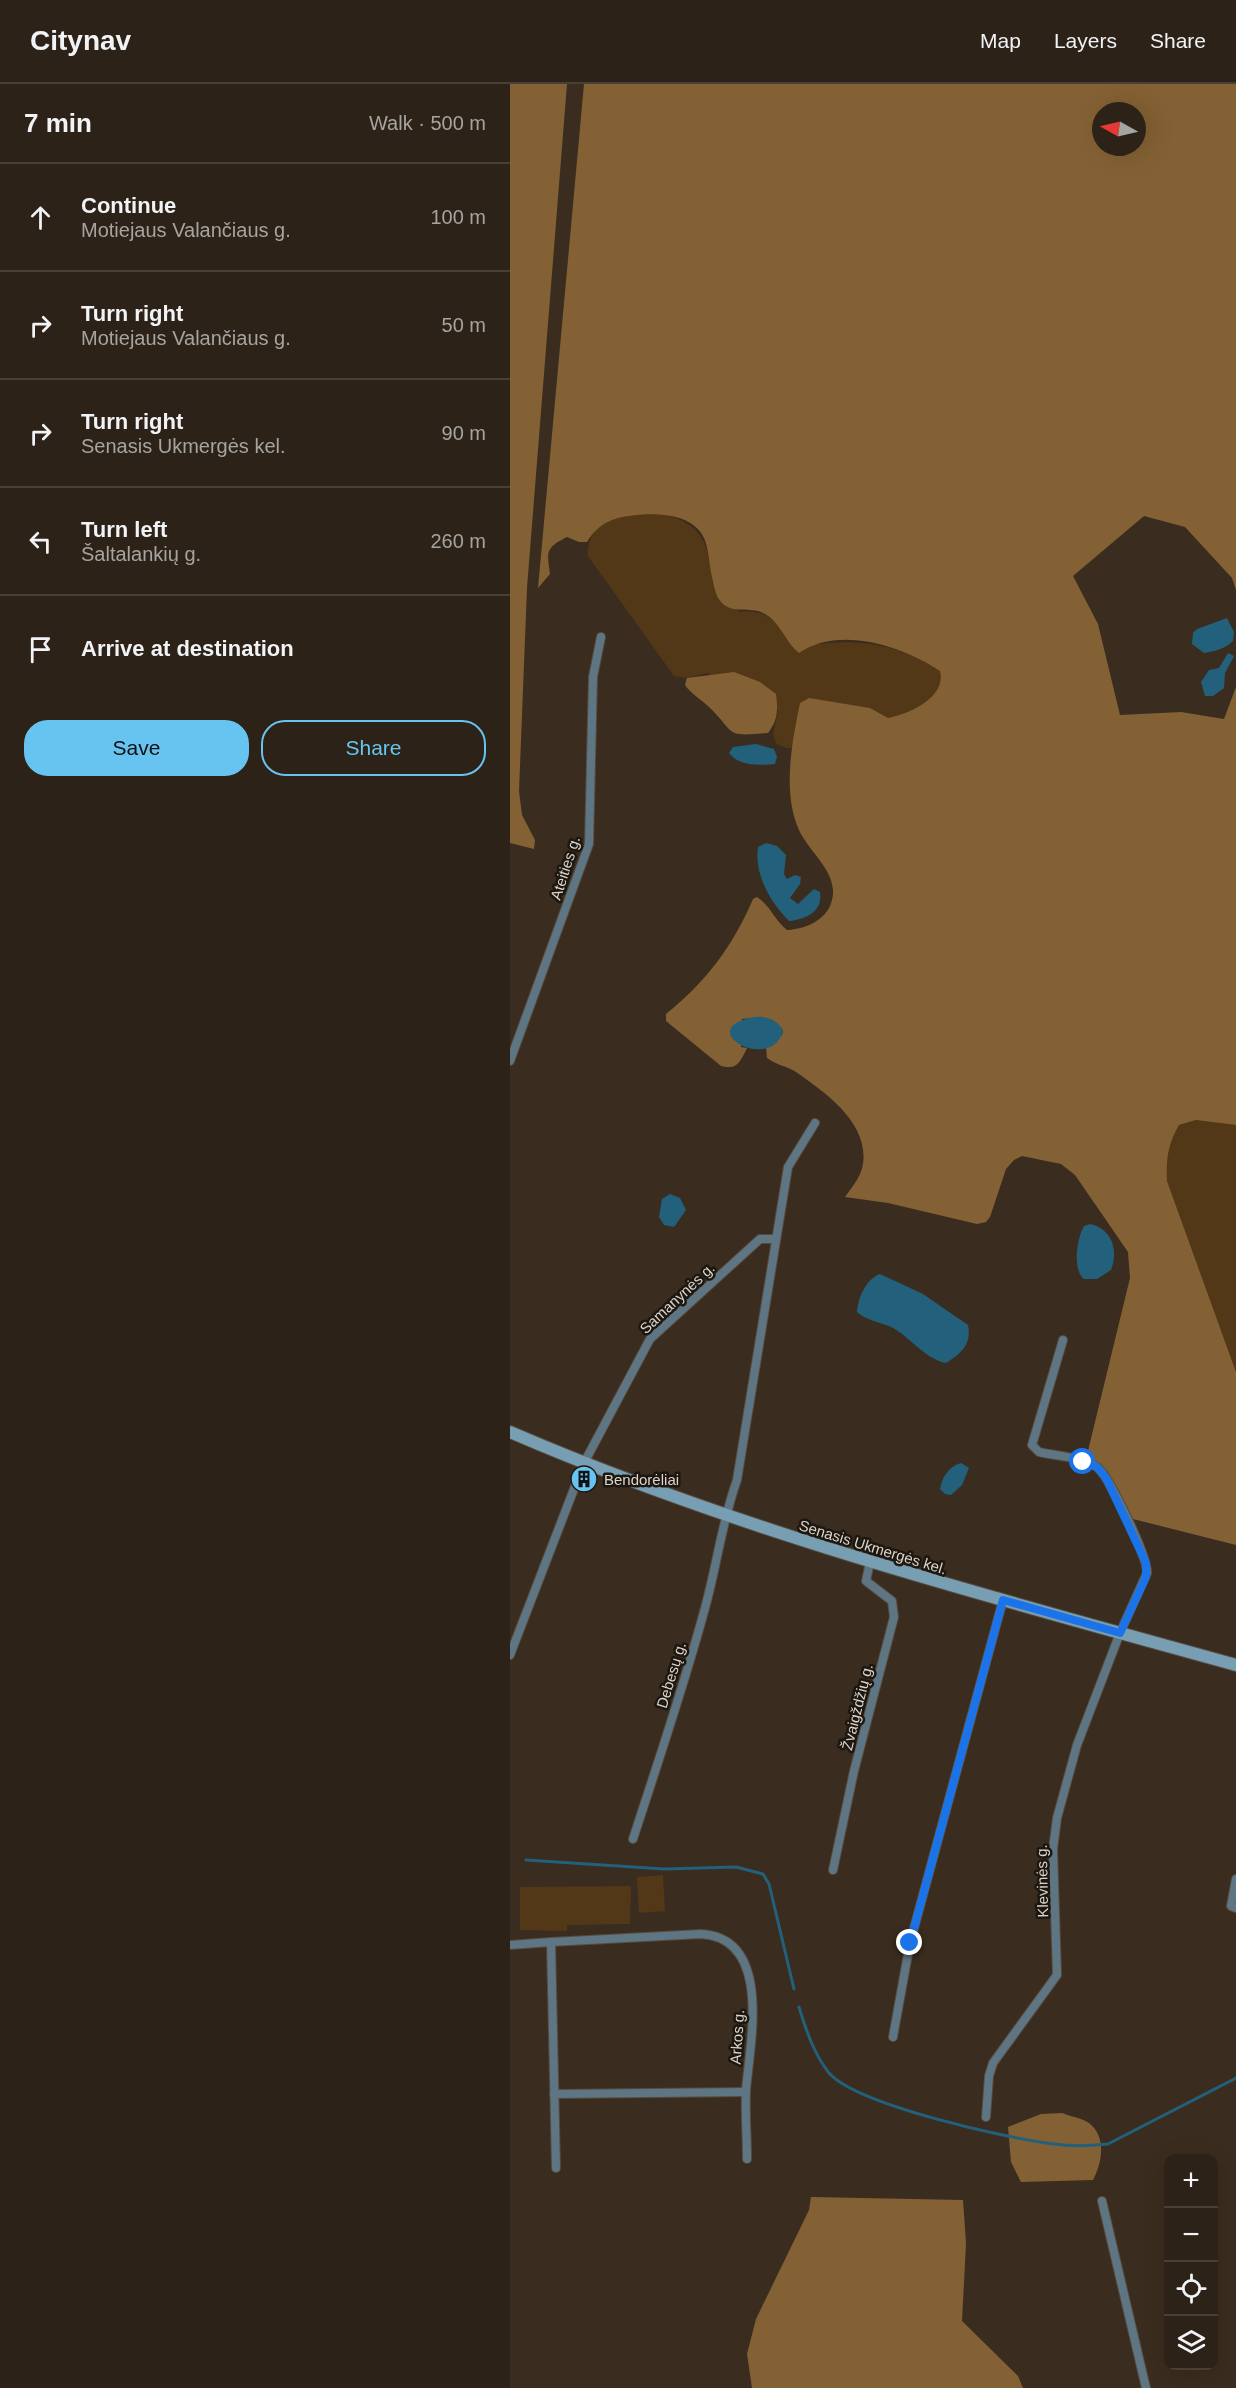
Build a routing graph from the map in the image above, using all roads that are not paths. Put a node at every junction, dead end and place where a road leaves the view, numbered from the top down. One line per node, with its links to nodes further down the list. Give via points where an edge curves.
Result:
1 (601, 638): 2 (street, Ateities g., via 593,677 589,844)
2 (510, 1061)
3 (815, 1123): 4 (street, via 788,1167)
4 (776, 1239): 7 (street, Samanynės g., via 760,1239 650,1339); 8 (street, via 737,1480)
5 (1063, 1340): 11 (street, Klevinės g., via 1032,1445 1039,1452 1097,1467 1134,1533 1147,1573)
6 (510, 1432): 7 (main road, Senasis Ukmergės kel.)
7 (584, 1463): 8 (main road, Senasis Ukmergės kel.); 12 (street, Samanynės g.)
8 (724, 1515): 9 (main road, Senasis Ukmergės kel.); 14 (street, Debesų g., via 721,1546 705,1609)
9 (870, 1562): 10 (main road, Senasis Ukmergės kel.); 15 (street, Žvaigždžių g., via 867,1581 892,1601 894,1617)
10 (1003, 1600): 11 (main road, Senasis Ukmergės kel.); 20 (street, via 910,1943)
11 (1120, 1633): 13 (main road, Senasis Ukmergės kel.); 23 (street, Klevinės g., via 1077,1744 1057,1818 1053,1849 1056,1975 993,2063)
12 (510, 1655)
13 (1236, 1665)
14 (633, 1839)
15 (833, 1870)
16 (1236, 1879): 17 (street, via 1231,1906)
17 (1236, 1908)
18 (551, 1942): 19 (street, Arkos g.); 21 (street, Arkos g., via 701,1934 717,1936 733,1946 744,1965 755,2009); 22 (street)
19 (510, 1945)
20 (893, 2037)
21 (746, 2092): 22 (street); 24 (street)
22 (554, 2094): 25 (street)
23 (986, 2117)
24 (747, 2159)
25 (556, 2168)
26 (1102, 2201): 27 (street)
27 (1146, 2388)

